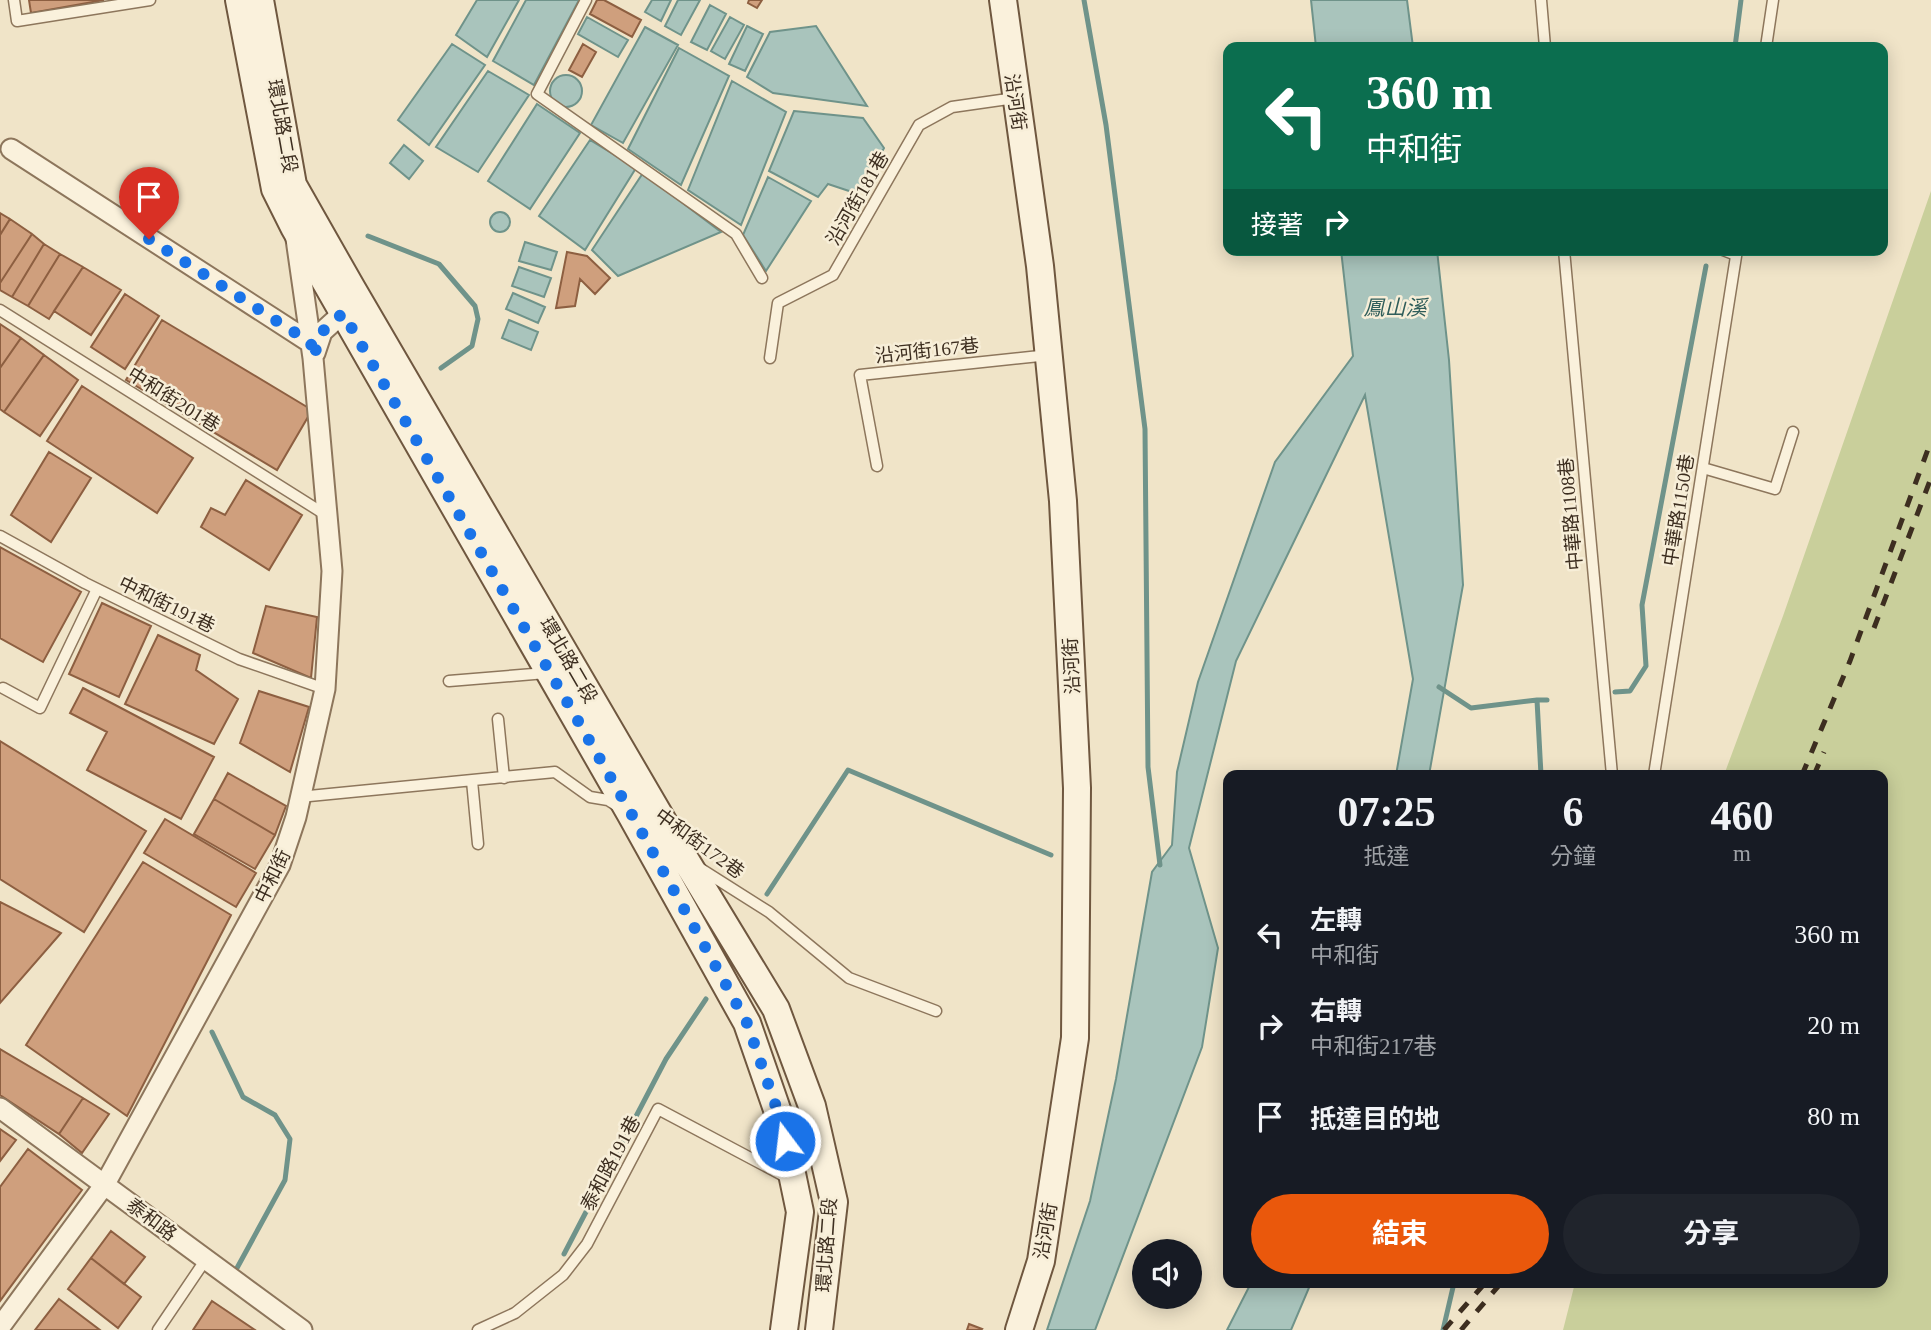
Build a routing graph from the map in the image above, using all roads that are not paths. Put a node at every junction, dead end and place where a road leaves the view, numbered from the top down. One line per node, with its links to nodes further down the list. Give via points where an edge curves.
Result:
1 (13, 0): 2 (lane, via 17,21)
2 (150, 0)
3 (239, 0): 13 (street, 環北路二段, via 275,189)
4 (260, 0): 17 (street, 環北路二段, via 293,185)
5 (586, 0): 16 (lane, via 537,94 736,234)
6 (1003, 0): 11 (street, 沿河街)
7 (1541, 0): 9 (lane)
8 (1773, 0): 10 (lane)
9 (1545, 42)
10 (1767, 42)
11 (1016, 98): 22 (street, 沿河街); 23 (lane, 沿河街181巷, via 953,107 919,125 833,275 778,303)
12 (11, 149): 21 (street)
13 (294, 227): 17 (street, 環北路二段); 18 (street, 中和街)
14 (1565, 256): 35 (lane, 中華路1108巷)
15 (1736, 256): 26 (lane, 中華路1150巷)
16 (762, 278)
17 (339, 287): 18 (street); 20 (street, 環北路二段); 42 (street, 環北路二段)
18 (305, 300): 21 (street, 中和街)
19 (0, 310): 27 (lane, 中和街201巷)
20 (343, 313): 21 (street, via 322,332); 30 (street, 環北路二段)
21 (312, 350): 27 (street, 中和街)
22 (1049, 355): 25 (lane, 沿河街167巷, via 860,375); 54 (street, 沿河街, via 1063,501 1077,788 1075,1038 1041,1261)
23 (770, 358)
24 (1793, 432): 26 (lane, via 1775,489)
25 (877, 466)
26 (1703, 468): 36 (lane, 中華路1150巷)
27 (329, 517): 33 (street, 中和街, via 332,570)
28 (0, 536): 29 (lane, 中和街191巷)
29 (97, 589): 32 (lane, via 40,708); 33 (lane, 中和街191巷, via 239,659)
30 (550, 673): 31 (lane); 40 (street, 環北路二段)
31 (449, 681)
32 (3, 688)
33 (325, 689): 39 (street, 中和街)
34 (498, 719): 37 (lane)
35 (1612, 770)
36 (1655, 770)
37 (504, 778): 38 (lane, 中和街172巷); 40 (lane, 中和街172巷, via 555,772 590,797 608,800)
38 (472, 781): 39 (lane, 中和街172巷); 41 (lane)
39 (299, 797): 46 (street, 中和街, via 280,865)
40 (631, 813): 42 (lane, 中和街172巷); 45 (street, 環北路二段, via 747,1023 781,1121)
41 (478, 844)
42 (685, 859): 43 (lane, 中和街172巷, via 769,912 849,978); 53 (street, 環北路二段, via 776,1009 812,1106 834,1202)
43 (936, 1011)
44 (0, 1108): 46 (street, 泰和路)
45 (794, 1181): 51 (lane, 泰和路191巷, via 658,1109 587,1244 563,1275 515,1313); 52 (street, 環北路二段, via 800,1212)
46 (105, 1184): 47 (street, 泰和路); 48 (street, 中和街)
47 (206, 1259): 49 (lane); 50 (street, 泰和路)
48 (0, 1327)
49 (158, 1330)
50 (302, 1330)
51 (478, 1330)
52 (784, 1330)
53 (819, 1330)
54 (1019, 1330)

